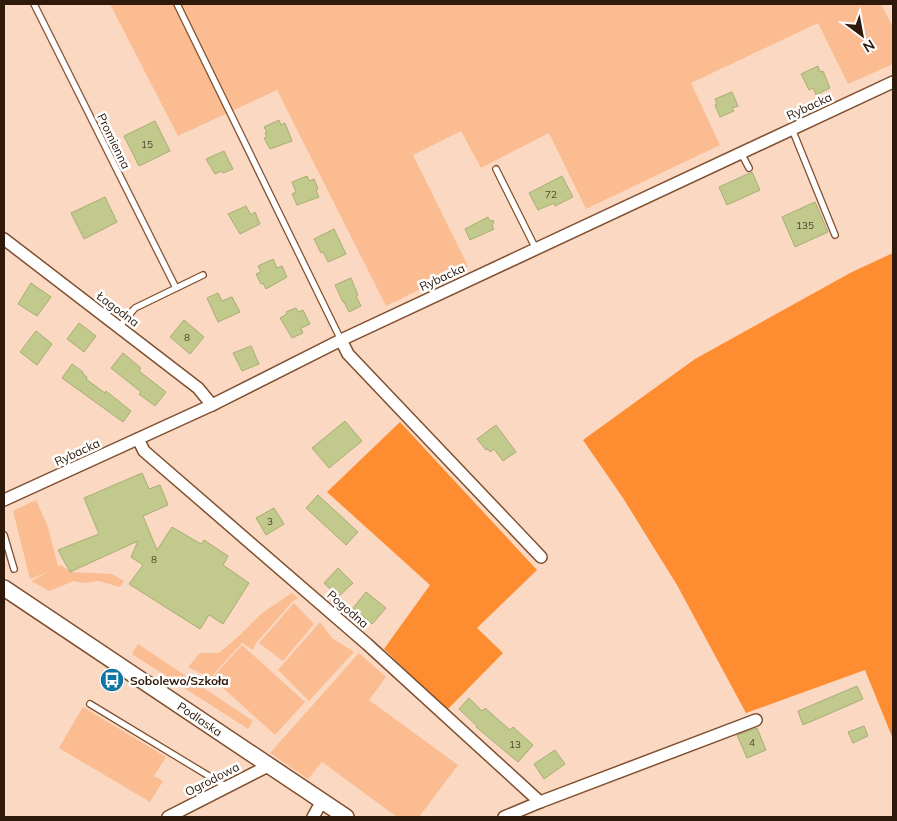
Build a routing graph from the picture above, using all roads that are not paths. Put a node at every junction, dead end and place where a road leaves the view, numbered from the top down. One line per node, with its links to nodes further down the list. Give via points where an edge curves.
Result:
1 (34, 4): 12 (lane, Promienna)
2 (177, 4): 14 (lane)
3 (893, 82): 4 (street, Rybacka)
4 (792, 129): 5 (street, Rybacka); 8 (lane)
5 (741, 152): 6 (lane); 10 (street, Rybacka)
6 (749, 168)
7 (496, 169): 10 (lane)
8 (835, 235)
9 (4, 239): 13 (street, Łagodna)
10 (536, 249): 14 (street, Rybacka)
11 (203, 276): 12 (lane)
12 (176, 288): 13 (lane, via 135,308)
13 (119, 327): 15 (street, Łagodna, via 198,388)
14 (341, 340): 15 (street, Rybacka); 19 (street, via 348,354)
15 (212, 405): 16 (street, Rybacka)
16 (138, 439): 17 (street, Rybacka); 27 (street, Pogodna, via 144,451 367,644)
17 (4, 500)
18 (4, 535): 20 (lane)
19 (540, 557)
20 (14, 569)
21 (4, 588): 24 (street, Podlaska)
22 (90, 704): 25 (lane)
23 (756, 720): 27 (street)
24 (268, 766): 25 (street, Ogrodowa); 26 (street, Podlaska)
25 (227, 787): 28 (street, Ogrodowa)
26 (322, 801): 29 (street); 30 (street, Podlaska)
27 (540, 802): 31 (street)
28 (174, 816)
29 (313, 817)
30 (346, 817)
31 (504, 817)

